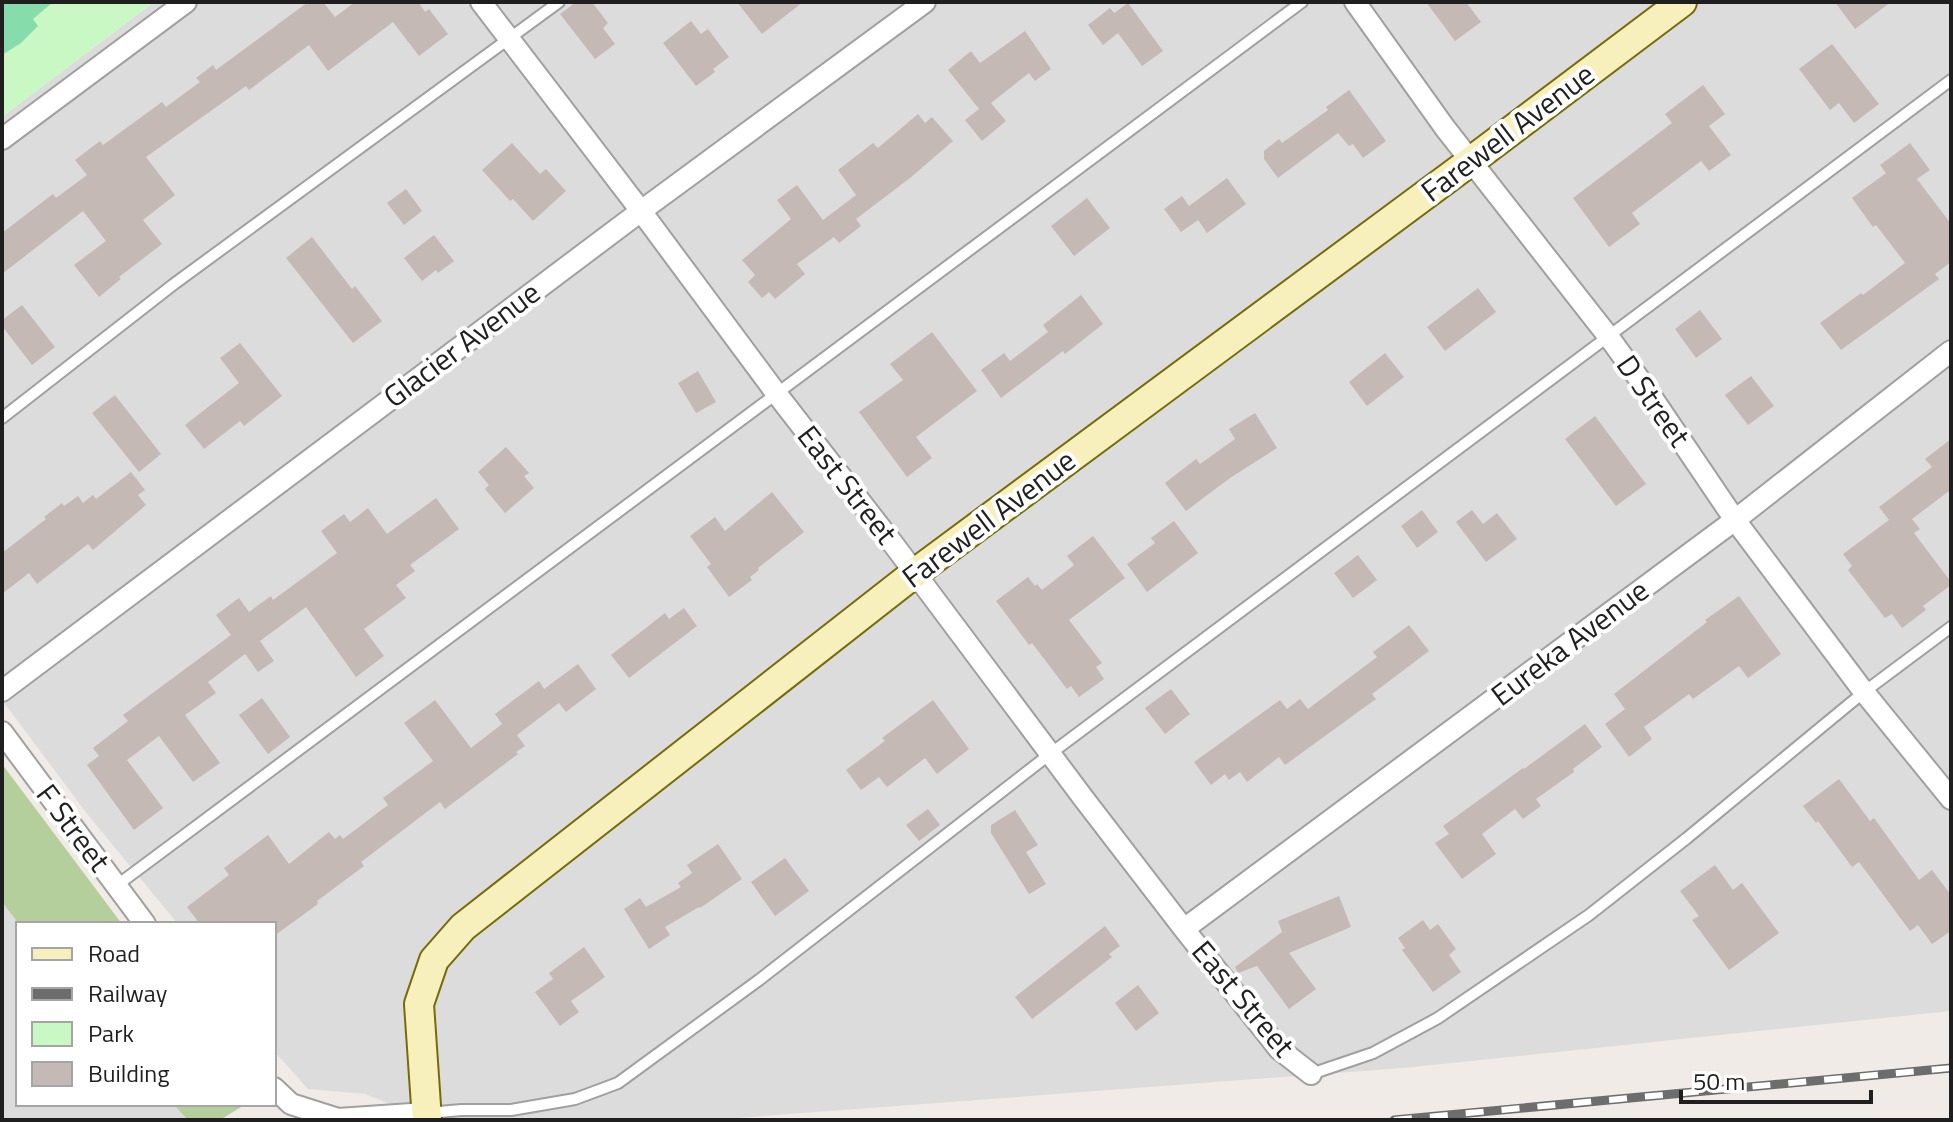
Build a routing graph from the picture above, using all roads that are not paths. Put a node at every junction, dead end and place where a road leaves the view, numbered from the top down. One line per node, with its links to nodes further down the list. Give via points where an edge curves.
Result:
1 (186, 2): 10 (street)
2 (481, 2): 8 (street, East Street)
3 (559, 2): 8 (lane)
4 (925, 2): 12 (street, Glacier Avenue)
5 (1302, 2): 15 (lane)
6 (1355, 2): 11 (street, D Street)
7 (1682, 2): 11 (street, Farewell Avenue)
8 (509, 39): 12 (street, East Street); 16 (lane, via 174,284)
9 (1951, 80): 13 (lane)
10 (2, 139)
11 (1471, 161): 13 (street, D Street); 18 (street, Farewell Avenue)
12 (641, 211): 15 (street, East Street); 20 (street, Glacier Avenue)
13 (1608, 336): 17 (street, D Street); 23 (lane)
14 (1951, 351): 17 (street, Eureka Avenue)
15 (776, 393): 18 (street, East Street); 25 (lane)
16 (2, 418)
17 (1735, 520): 21 (street, D Street); 27 (street, Eureka Avenue)
18 (915, 573): 23 (street, East Street); 30 (street, Farewell Avenue, via 463,927 434,960 419,1004)
19 (1951, 627): 21 (lane)
20 (2, 691)
21 (1864, 692): 24 (street, D Street); 28 (lane, via 1589,915 1438,1018 1373,1053)
22 (2, 732): 25 (street, F Street)
23 (1050, 754): 27 (street, East Street); 30 (lane, via 618,1083 575,1099)
24 (1951, 799)
25 (116, 886): 26 (street, F Street)
26 (143, 922)
27 (1184, 929): 28 (street, East Street, via 1279,1049)
28 (1311, 1074)
29 (276, 1090): 30 (street, via 291,1104 338,1119)
30 (426, 1117)

